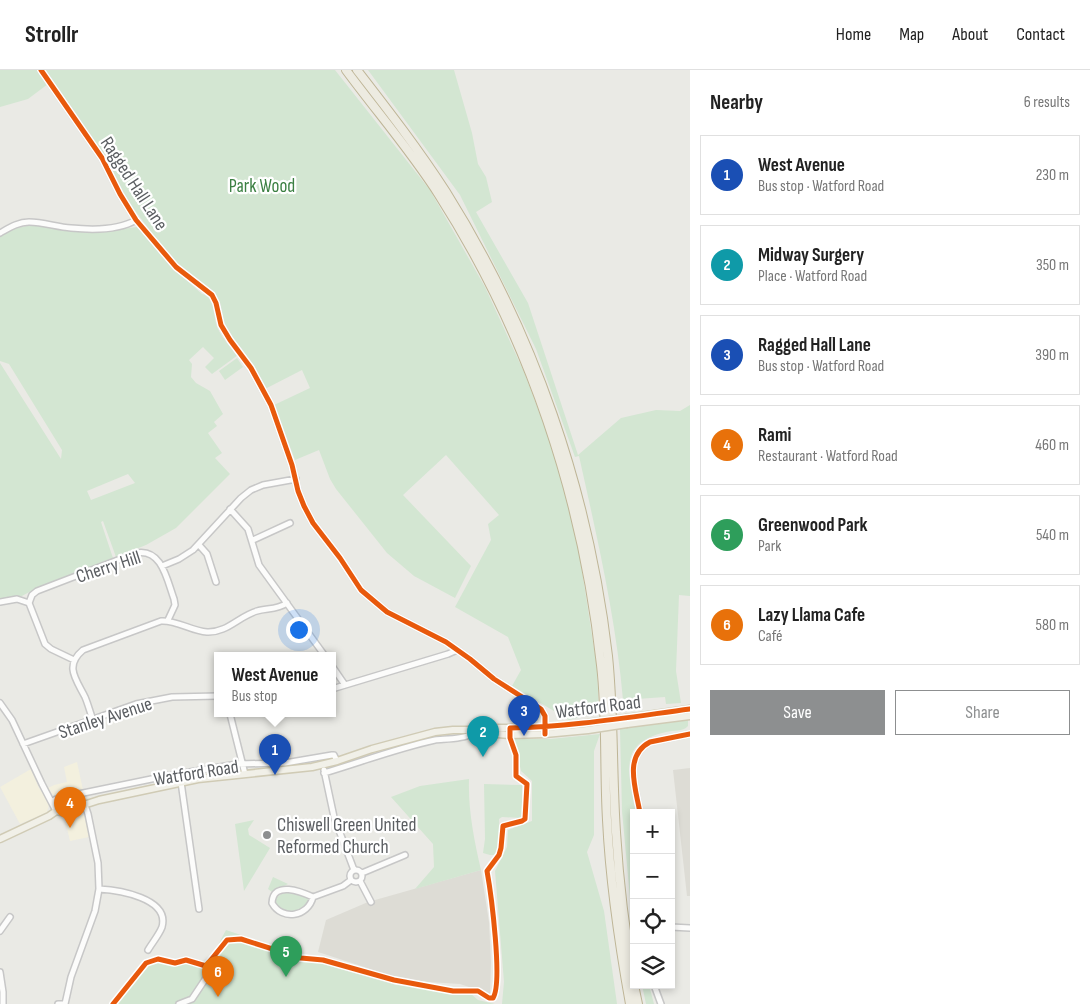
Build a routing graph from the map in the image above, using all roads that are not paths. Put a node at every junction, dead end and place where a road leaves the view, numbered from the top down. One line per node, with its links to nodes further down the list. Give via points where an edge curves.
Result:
1 (42, 70): 4 (street, Ragged Hall Lane, via 102,158)
2 (346, 70): 68 (highway, via 439,195 488,281 526,364 560,456 577,518 602,667 609,856)
3 (357, 70): 59 (highway, via 406,134 474,239 520,330 566,453 590,546 604,621 611,695 618,867)
4 (136, 220): 5 (street, via 121,226 101,228 28,222); 6 (street, Ragged Hall Lane, via 176,267 212,294 221,324 271,405)
5 (0, 233)
6 (296, 479): 7 (street, via 256,487); 17 (street, Ragged Hall Lane, via 313,523 365,595 387,612)
7 (230, 509): 9 (street, via 243,522); 10 (street)
8 (290, 523): 9 (street)
9 (252, 540): 15 (street, via 259,565)
10 (198, 545): 11 (street, via 186,555); 12 (street, via 206,554)
11 (162, 566): 14 (street, Cherry Hill, via 154,555 136,553 37,591); 16 (street, Cherry Hill, via 175,602)
12 (216, 582)
13 (0, 602): 14 (street, via 18,600)
14 (29, 603): 19 (street, via 45,644)
15 (287, 603): 16 (street, via 278,608 249,613 215,632 194,630); 18 (street)
16 (168, 620): 19 (street, via 87,648)
17 (457, 650): 21 (street); 31 (street, Ragged Hall Lane, via 541,710 545,716)
18 (323, 652)
19 (74, 660): 28 (street, via 74,678)
20 (336, 672): 21 (street)
21 (345, 685): 22 (street)
22 (336, 688)
23 (214, 696): 28 (street, Stanley Avenue, via 152,700)
24 (0, 703): 33 (street)
25 (690, 710): 29 (main road, Watford Road)
26 (690, 716): 29 (main road, Watford Road)
27 (231, 717): 35 (street)
28 (93, 720): 33 (street, Stanley Avenue)
29 (627, 721): 31 (main road, Watford Road, bridge)
30 (470, 730): 31 (main road, Watford Road); 34 (main road, Watford Road, via 435,732 372,748); 37 (street, Watford Road, via 467,737 411,746)
31 (545, 731)
32 (690, 734): 42 (street, via 650,742 636,754 633,769)
33 (24, 744): 40 (street)
34 (337, 761): 35 (street, Watford Road, via 332,755 285,763); 36 (main road, Watford Road)
35 (243, 764): 38 (street); 40 (street, Watford Road, via 166,776)
36 (323, 764): 37 (street); 38 (main road, Watford Road)
37 (324, 772): 46 (street, via 334,817)
38 (245, 774): 39 (main road, Watford Road)
39 (181, 782): 41 (main road, Watford Road); 53 (street)
40 (52, 801): 43 (street)
41 (85, 805): 43 (main road, Watford Road, via 62,812); 50 (street, via 98,863)
42 (639, 809)
43 (56, 810): 44 (main road, Watford Road)
44 (0, 839)
45 (405, 855): 47 (street)
46 (354, 870): 47 (street); 48 (street, via 350,874)
47 (362, 873): 49 (street)
48 (351, 880): 49 (street); 51 (street)
49 (360, 881): 52 (street)
50 (99, 889): 58 (street, via 132,894 154,905 161,915 162,924); 66 (street)
51 (313, 897): 51 (street, via 288,889 275,895 272,903 279,910 293,915 307,910)
52 (371, 902)
53 (199, 909)
54 (10, 916): 57 (street)
55 (675, 927): 56 (street)
56 (690, 928)
57 (0, 931)
58 (148, 950)
59 (630, 959)
60 (216, 963): 67 (street, via 192,999)
61 (0, 972): 64 (street)
62 (635, 989): 69 (highway)
63 (655, 989): 70 (street)
64 (3, 1004)
65 (58, 1004): 66 (street)
66 (65, 1004)
67 (179, 1004)
68 (630, 1004)
69 (638, 1004)
70 (660, 1004)

